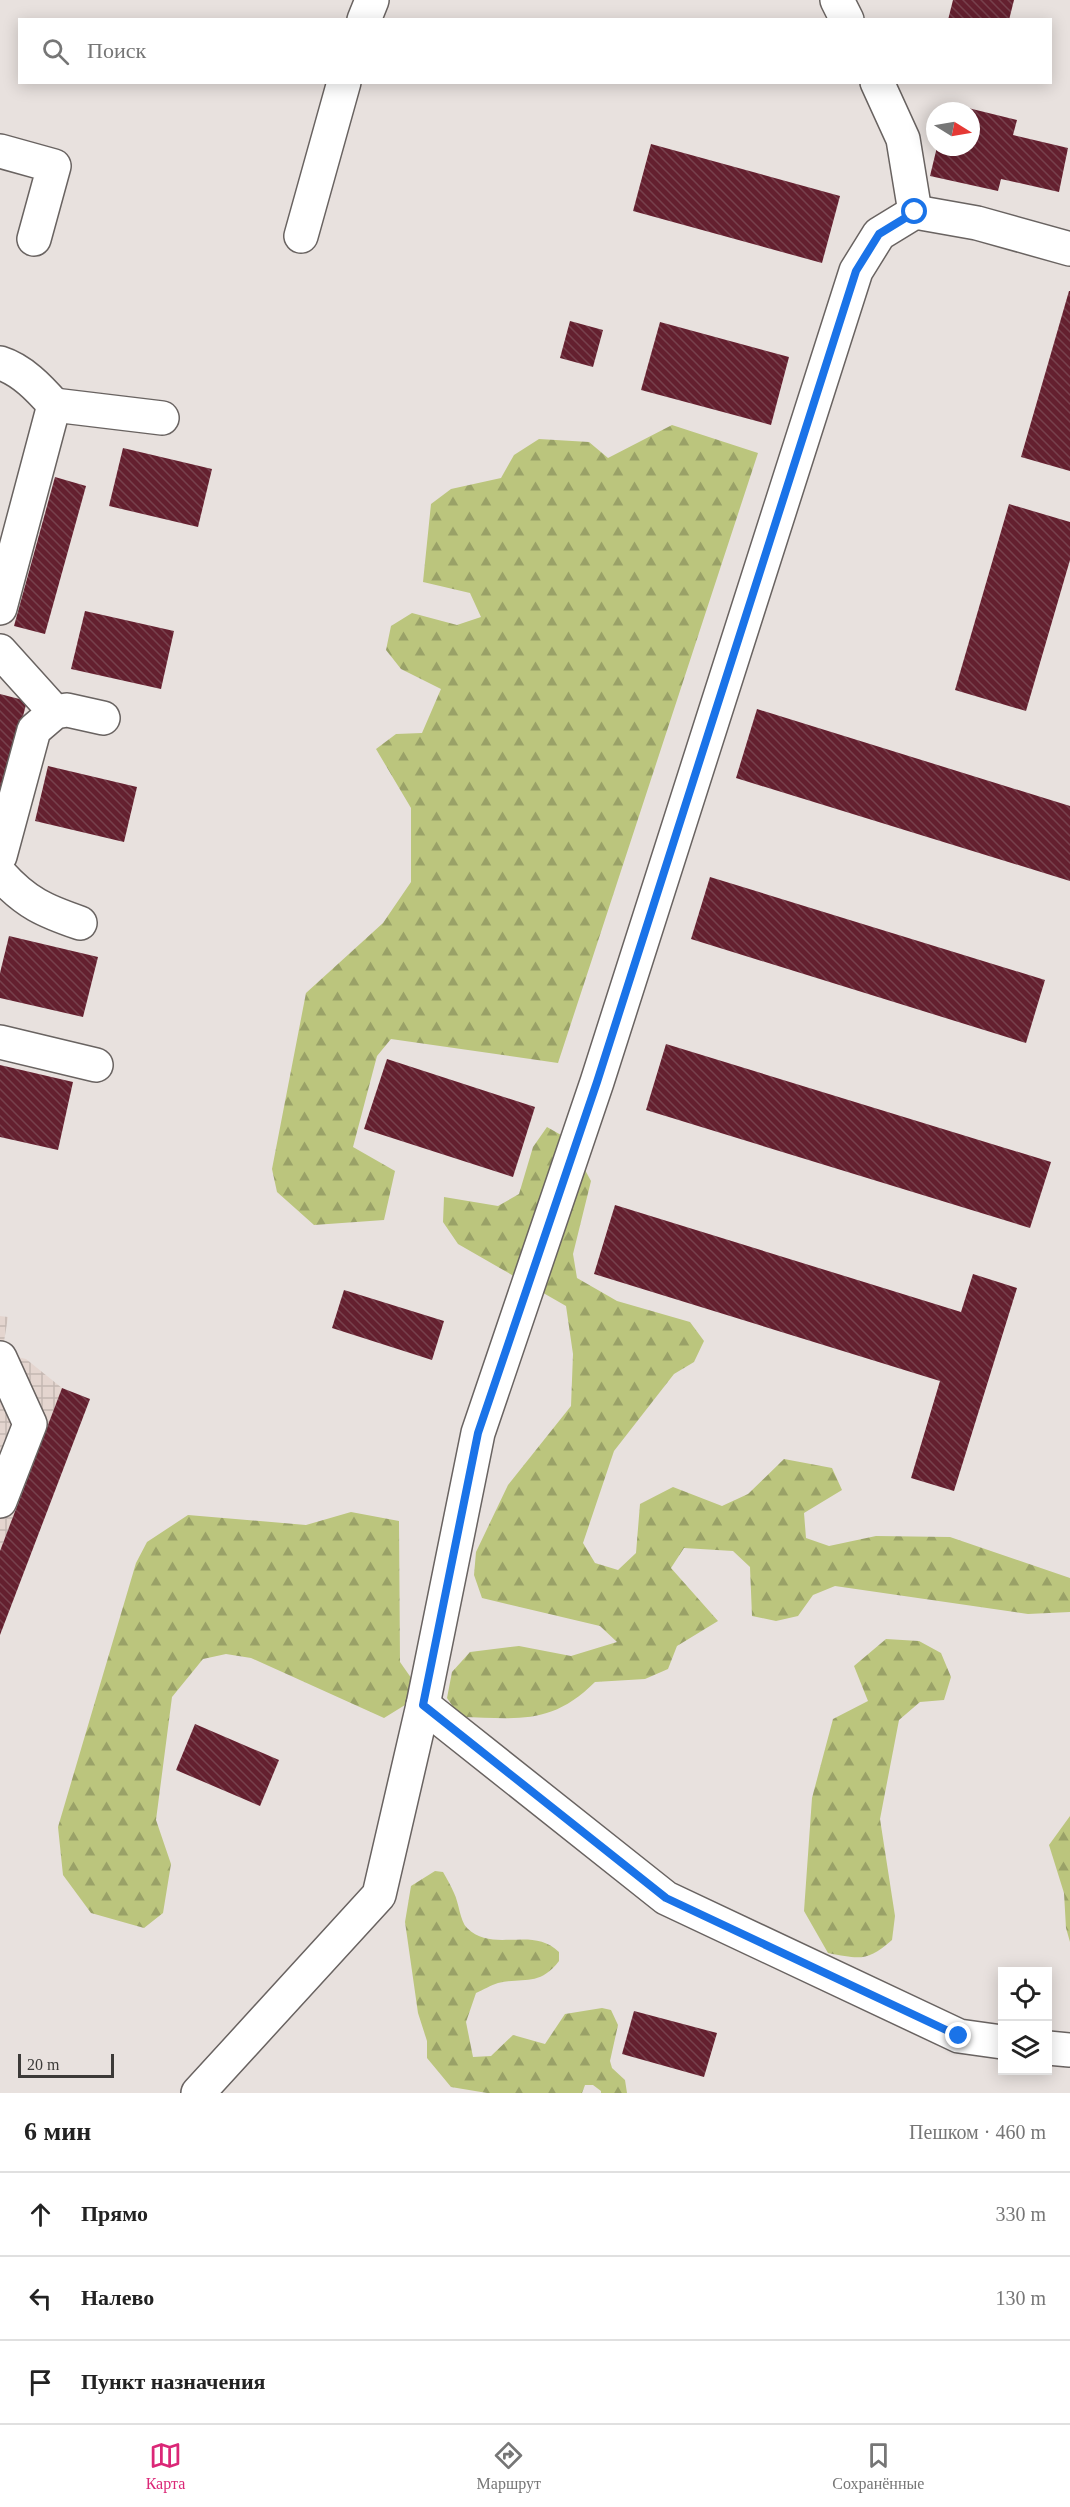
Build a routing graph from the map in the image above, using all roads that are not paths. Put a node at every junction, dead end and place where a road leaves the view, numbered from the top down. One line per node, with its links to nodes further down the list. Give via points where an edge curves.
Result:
1 (372, 0): 3 (lane)
2 (837, 0): 4 (lane)
3 (365, 18)
4 (846, 18)
5 (343, 84): 9 (lane)
6 (878, 84): 8 (lane, via 903,139)
7 (0, 151): 10 (lane, via 54,166)
8 (915, 212): 11 (lane, via 977,223); 26 (lane, via 879,234 856,271 597,1082 478,1433)
9 (301, 236)
10 (34, 239)
11 (1070, 249)
12 (0, 363): 13 (lane, via 37,385)
13 (54, 405): 14 (lane); 15 (lane)
14 (162, 418)
15 (0, 608)
16 (0, 651): 17 (lane)
17 (55, 712): 18 (lane, via 67,710); 19 (lane, via 34,730)
18 (103, 718)
19 (0, 855)
20 (0, 874): 21 (lane, via 18,895)
21 (81, 923)
22 (0, 1042): 23 (lane)
23 (96, 1065)
24 (0, 1358): 25 (lane, via 30,1424)
25 (0, 1501)
26 (423, 1705): 27 (lane, via 666,1898 959,2036); 30 (lane, via 379,1895)
27 (998, 2041)
28 (1052, 2048): 29 (lane)
29 (1070, 2050)
30 (198, 2093)

